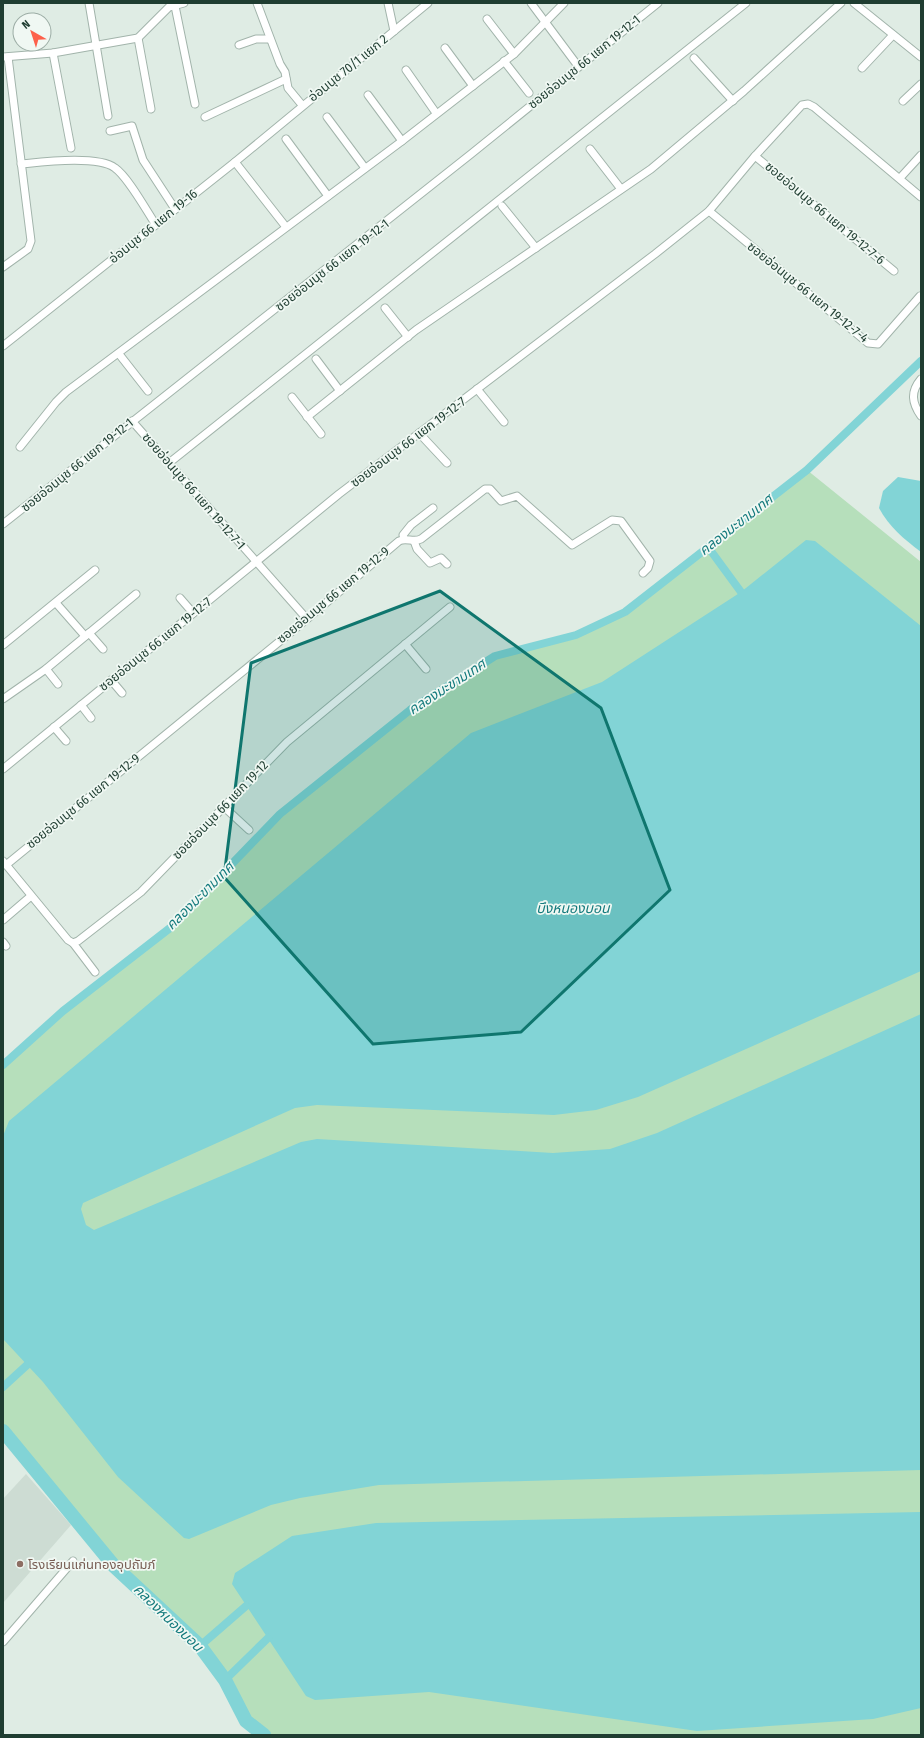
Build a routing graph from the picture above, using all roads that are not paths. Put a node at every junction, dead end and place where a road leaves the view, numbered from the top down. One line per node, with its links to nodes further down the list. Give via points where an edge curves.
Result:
1 (89, 3): 20 (street)
2 (184, 3): 12 (street)
3 (257, 3): 18 (street)
4 (388, 3): 15 (street)
5 (428, 3): 15 (street, อ่อนนุช 70/1 แยก 2)
6 (531, 3): 14 (street)
7 (564, 3): 14 (street)
8 (658, 3): 28 (street, ซอยอ่อนนุช 66 แยก 19-12-1)
9 (746, 3): 85 (street)
10 (841, 3): 37 (street)
11 (854, 3): 16 (street)
12 (171, 5): 17 (street); 38 (street)
13 (487, 19): 23 (street)
14 (545, 22): 23 (street); 28 (street)
15 (394, 31): 39 (street, อ่อนนุช 70/1 แยก 2)
16 (893, 35): 25 (street); 29 (street)
17 (138, 38): 20 (street); 40 (street)
18 (270, 39): 19 (street, via 256,39); 31 (street)
19 (239, 45)
20 (96, 46): 22 (street); 42 (street)
21 (445, 48): 33 (street)
22 (54, 53): 24 (street); 48 (street)
23 (514, 54): 27 (street)
24 (5, 57): 53 (street)
25 (921, 57)
26 (694, 58): 37 (street)
27 (504, 61): 33 (street); 34 (street)
28 (578, 66): 80 (street, ซอยอ่อนนุช 66 แยก 19-12-1, via 440,179)
29 (862, 68)
30 (406, 70): 41 (street)
31 (286, 79): 39 (street, via 288,88); 43 (street)
32 (921, 84): 36 (street)
33 (473, 86): 41 (street)
34 (530, 93)
35 (368, 94): 47 (street)
36 (903, 100)
37 (733, 101): 56 (street, via 651,169)
38 (194, 104)
39 (302, 105): 52 (street, อ่อนนุช 66 แยก 19-16)
40 (150, 109)
41 (436, 113): 47 (street)
42 (108, 116)
43 (205, 117)
44 (327, 117): 54 (street)
45 (110, 130): 60 (street, via 132,126 143,160)
46 (286, 139): 57 (street)
47 (402, 141): 54 (street)
48 (71, 148)
49 (590, 150): 56 (street)
50 (921, 155): 55 (street)
51 (755, 156): 55 (street, ซอยอ่อนนุช 66 แยก 19-12-7, via 802,105 808,104); 61 (street, ซอยอ่อนนุช 66 แยก 19-12-7); 66 (street, ซอยอ่อนนุช 66 แยก 19-12-7-6)
52 (235, 162): 60 (street, อ่อนนุช 66 แยก 19-16); 63 (street)
53 (21, 164): 62 (street, via 78,160 111,165 121,174); 65 (street, via 30,245)
54 (365, 168): 57 (street)
55 (900, 178): 58 (street)
56 (621, 189): 64 (street)
57 (328, 196): 63 (street)
58 (921, 197)
59 (502, 206): 64 (street)
60 (175, 209): 62 (street, อ่อนนุช 66 แยก 19-16)
61 (709, 211): 67 (street, ซอยอ่อนนุช 66 แยก 19-12-7-4, via 868,343 878,344); 74 (street, ซอยอ่อนนุช 66 แยก 19-12-7)
62 (156, 225): 70 (street, อ่อนนุช 66 แยก 19-16)
63 (286, 227): 71 (street)
64 (536, 248): 69 (street)
65 (3, 267)
66 (894, 271)
67 (920, 296)
68 (384, 308): 69 (street)
69 (408, 337): 76 (street)
70 (3, 346)
71 (119, 354): 75 (street); 84 (street, via 61,397)
72 (316, 359): 76 (street)
73 (921, 379): 78 (street, via 912,394 914,407)
74 (478, 389): 81 (street); 82 (street, ซอยอ่อนนุช 66 แยก 19-12-7)
75 (148, 391)
76 (340, 391): 79 (street)
77 (292, 397): 79 (street)
78 (921, 416)
79 (307, 417): 83 (street)
80 (132, 421): 85 (street, ซอยอ่อนนุช 66 แยก 19-12-7-1); 88 (street, ซอยอ่อนนุช 66 แยก 19-12-1)
81 (504, 422)
82 (419, 433): 86 (street); 91 (street, ซอยอ่อนนุช 66 แยก 19-12-7)
83 (321, 434)
84 (20, 447)
85 (169, 462): 91 (street, ซอยอ่อนนุช 66 แยก 19-12-7-1)
86 (447, 463)
87 (433, 508): 89 (street, via 407,529 403,535)
88 (3, 524)
89 (404, 539): 90 (street, ซอยอ่อนนุช 66 แยก 19-12-9); 100 (street, ซอยอ่อนนุช 66 แยก 19-12-9)
90 (414, 542): 92 (street, via 416,549 430,562 441,558); 94 (street, via 488,488 501,501 517,496 572,545 612,520 621,521 650,562)
91 (255, 561): 99 (street, ซอยอ่อนนุช 66 แยก 19-12-7); 100 (street, ซอยอ่อนนุช 66 แยก 19-12-7-1)
92 (447, 564)
93 (95, 570): 97 (street)
94 (643, 573)
95 (136, 594): 101 (street)
96 (180, 598): 99 (street)
97 (56, 603): 101 (street); 103 (street)
98 (450, 607): 102 (street, ซอยอ่อนนุช 66 แยก 19-12)
99 (193, 613): 107 (street, ซอยอ่อนนุช 66 แยก 19-12-7)
100 (307, 620): 118 (street, ซอยอ่อนนุช 66 แยก 19-12-9)
101 (87, 635): 104 (street); 105 (street)
102 (405, 644): 106 (street); 116 (street, ซอยอ่อนนุช 66 แยก 19-12, via 287,742)
103 (3, 645)
104 (103, 649)
105 (46, 669): 108 (street); 110 (street)
106 (426, 669)
107 (111, 680): 109 (street); 111 (street, ซอยอ่อนนุช 66 แยก 19-12-7)
108 (58, 684)
109 (122, 693)
110 (3, 699)
111 (81, 705): 112 (street); 113 (street, ซอยอ่อนนุช 66 แยก 19-12-7)
112 (91, 718)
113 (54, 727): 114 (street); 115 (street, ซอยอ่อนนุช 66 แยก 19-12-7)
114 (66, 741)
115 (3, 769)
116 (224, 807): 117 (street); 121 (street, ซอยอ่อนนุช 66 แยก 19-12, via 141,892)
117 (250, 830)
118 (4, 863): 119 (street)
119 (31, 896): 120 (street); 121 (street)
120 (3, 920)
121 (73, 943): 122 (street)
122 (96, 972)
123 (73, 1561): 124 (street)
124 (3, 1642)

